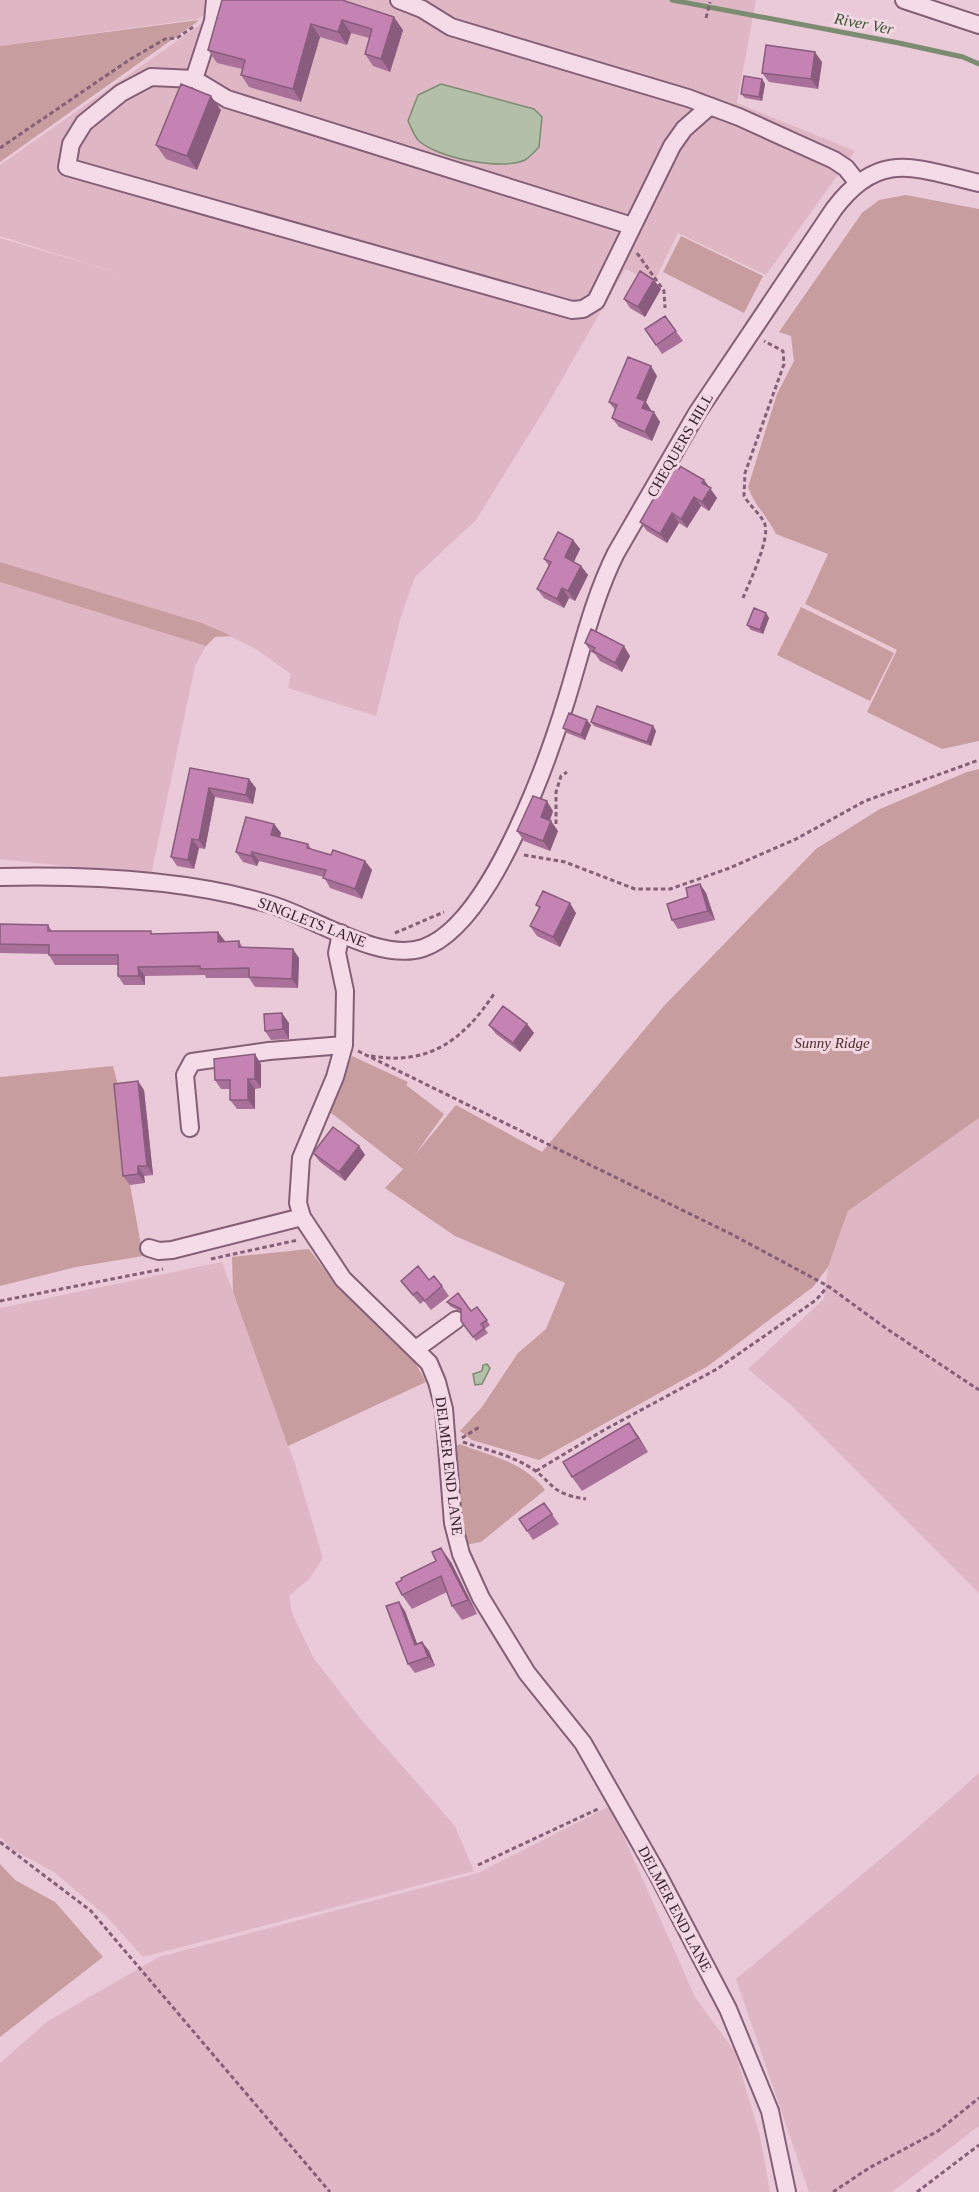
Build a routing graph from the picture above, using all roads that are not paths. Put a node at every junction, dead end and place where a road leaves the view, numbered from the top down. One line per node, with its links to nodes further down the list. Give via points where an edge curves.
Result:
1 (215, 0): 5 (street, via 213,21)
2 (399, 0): 6 (street, via 452,27)
3 (904, 0): 4 (street)
4 (979, 25)
5 (194, 79): 9 (street, via 227,99); 9 (street, via 151,76 121,93 84,123 71,144 67,167 572,310 596,301)
6 (710, 106): 7 (street, via 834,160); 9 (street, via 684,129 672,146)
7 (857, 182): 8 (street, CHEQUERS HILL, via 887,168 927,171); 10 (street, CHEQUERS HILL, via 834,209 697,413 604,577 553,741)
8 (979, 183)
9 (632, 226)
10 (506, 852): 12 (street, SINGLETS LANE, via 456,926 423,948 395,950)
11 (0, 877): 12 (street, SINGLETS LANE, via 65,876 205,890 271,904)
12 (341, 933): 13 (street, DELMER END LANE, via 337,953 345,991)
13 (344, 1046): 14 (street, via 192,1062 185,1075); 15 (street, DELMER END LANE, via 301,1158 298,1182)
14 (190, 1128)
15 (302, 1217): 16 (street, via 172,1250); 18 (street, DELMER END LANE, via 343,1279)
16 (149, 1248)
17 (456, 1320): 18 (street)
18 (416, 1349): 19 (street, DELMER END LANE, via 429,1363 444,1409 453,1523 465,1563 481,1598 527,1673 582,1743 728,2009 770,2111)
19 (787, 2192)

